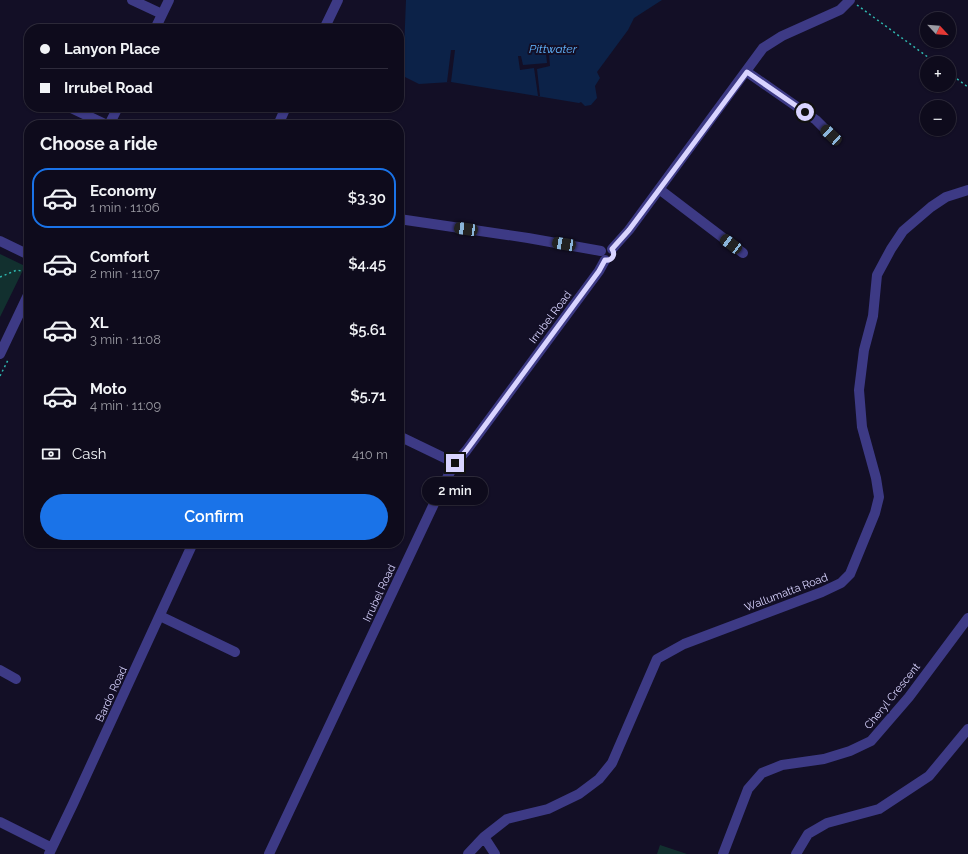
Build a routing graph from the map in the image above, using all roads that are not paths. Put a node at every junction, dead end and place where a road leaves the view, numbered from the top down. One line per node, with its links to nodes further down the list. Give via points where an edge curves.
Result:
1 (132, 0): 5 (street)
2 (169, 0): 5 (street)
3 (338, 0): 7 (street)
4 (853, 2): 8 (street, via 782,36 763,48)
5 (162, 14): 6 (street)
6 (157, 24)
7 (326, 24)
8 (747, 72): 11 (street, via 816,120); 12 (street)
9 (80, 112): 10 (street)
10 (97, 120)
11 (831, 135)
12 (659, 189): 16 (street, via 625,236); 19 (street)
13 (968, 190): 33 (street, Wallumatta Road, via 946,197 903,231 877,275 873,316 864,350 860,390 862,427 879,497 850,574 842,583 684,644 657,659 612,763 599,779 579,794 548,809 507,819)
14 (404, 220): 17 (street)
15 (0, 241): 18 (street)
16 (612, 249): 17 (street, via 607,247); 20 (street, via 613,257)
17 (601, 251): 20 (street, via 601,257)
18 (24, 253)
19 (743, 253)
20 (605, 260): 24 (street, Irrubel Road)
21 (24, 304): 22 (street)
22 (0, 354)
23 (404, 438): 24 (street)
24 (455, 463): 35 (street, Irrubel Road)
25 (191, 548): 26 (street, Bardo Road)
26 (160, 616): 28 (street); 34 (street, Bardo Road)
27 (968, 618): 38 (street, Cheryl Crescent, via 909,697 871,741 824,759 782,765 762,773 748,789)
28 (235, 652)
29 (0, 670): 30 (street)
30 (16, 680)
31 (968, 729): 39 (street, via 929,776 880,808 827,822 808,834)
32 (0, 822): 34 (street)
33 (484, 837): 36 (street, Wallumatta Road); 37 (street)
34 (50, 851)
35 (269, 854)
36 (468, 854)
37 (495, 854)
38 (723, 854)
39 (796, 854)

